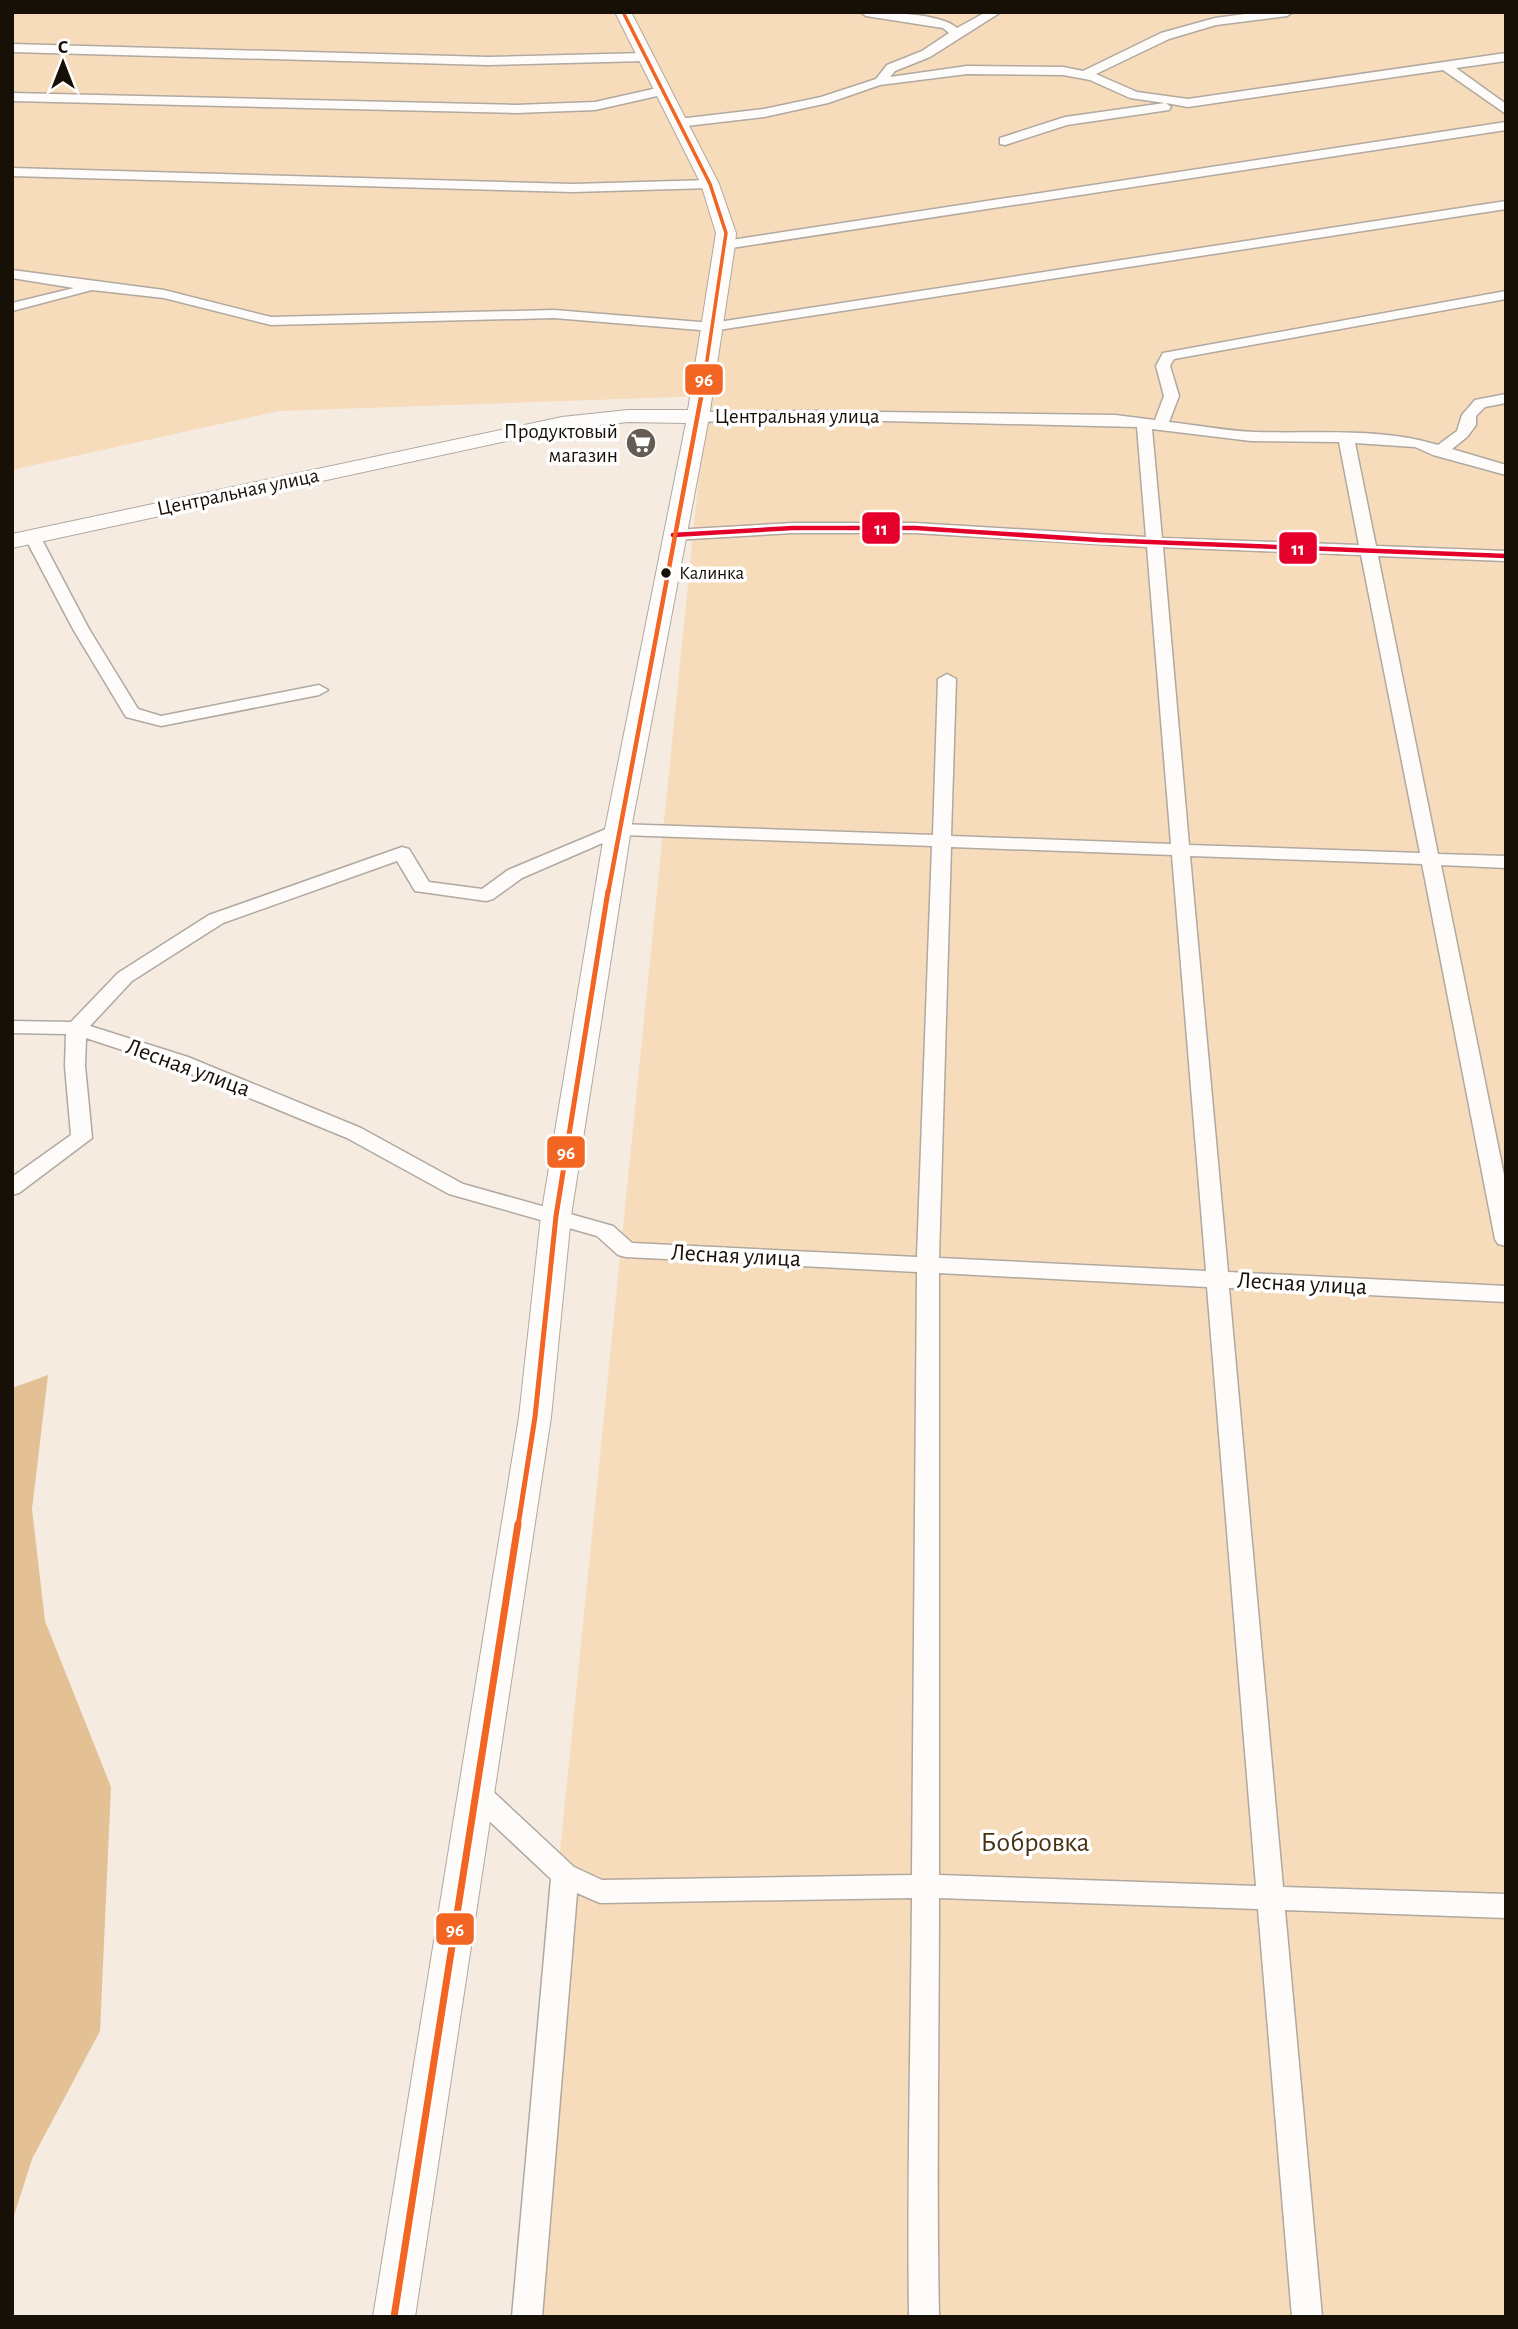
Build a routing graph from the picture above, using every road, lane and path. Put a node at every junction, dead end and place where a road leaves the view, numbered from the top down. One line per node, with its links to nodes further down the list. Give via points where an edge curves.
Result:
1 (623, 12): 8 (street)
2 (866, 12): 5 (street, via 947,25)
3 (995, 12): 5 (street)
4 (1287, 12): 12 (street, via 1215,22 1165,36)
5 (956, 34): 7 (street)
6 (12, 48): 8 (street, via 488,61)
7 (926, 54): 11 (street); 13 (street, via 891,68)
8 (645, 57): 14 (street)
9 (1506, 57): 10 (street)
10 (1446, 66): 16 (street); 17 (street)
11 (967, 71): 12 (street); 13 (street)
12 (1085, 75): 16 (street, via 1134,94)
13 (878, 82): 18 (street, via 764,113)
14 (662, 91): 15 (street, via 595,106 516,109); 18 (street)
15 (12, 97)
16 (1188, 103): 20 (street, via 1065,121)
17 (1506, 110)
18 (678, 122): 22 (street)
19 (1506, 126): 24 (street)
20 (1005, 141)
21 (12, 172): 22 (street, via 560,188)
22 (710, 184): 24 (street, via 726,233)
23 (1506, 205): 29 (street)
24 (725, 245): 29 (street)
25 (12, 274): 26 (street)
26 (98, 287): 28 (street); 29 (street, via 164,294 271,321 554,314)
27 (1506, 295): 32 (street, via 1168,356 1163,366 1172,389 1171,408)
28 (12, 307)
29 (712, 327): 31 (street)
30 (1506, 398): 34 (street, via 1480,403 1462,434)
31 (698, 416): 32 (street, Центральная улица, via 940,416); 36 (street); 37 (street, Центральная улица, via 628,416 562,423)
32 (1152, 424): 33 (street, Центральная улица, via 1251,436); 38 (street)
33 (1346, 438): 34 (street, Центральная улица, via 1416,443); 39 (street)
34 (1438, 452): 35 (street, Центральная улица)
35 (1506, 470)
36 (673, 535): 38 (street, via 793,528 915,528); 43 (street)
37 (22, 538): 42 (street, via 132,713 161,721)
38 (1155, 543): 39 (street); 45 (street)
39 (1371, 552): 40 (street); 46 (street)
40 (1506, 556)
41 (947, 679): 44 (street)
42 (318, 690)
43 (618, 829): 44 (street); 49 (street, via 515,874 486,895 422,887 402,853 216,919 125,977); 51 (street)
44 (942, 842): 45 (street); 53 (street)
45 (1180, 849): 46 (street); 54 (street)
46 (1430, 860): 47 (street); 52 (street)
47 (1506, 862)
48 (12, 1027): 49 (street, Лесная улица)
49 (76, 1028): 50 (street, via 82,1138); 51 (street, Лесная улица, via 181,1062 354,1133 456,1189)
50 (12, 1188)
51 (556, 1216): 53 (street, Лесная улица, via 605,1231 626,1250); 56 (street, via 535,1417)
52 (1506, 1239)
53 (928, 1267): 54 (street, Лесная улица); 58 (street)
54 (1218, 1279): 55 (street, Лесная улица); 59 (street)
55 (1506, 1294)
56 (477, 1793): 57 (street); 61 (street)
57 (565, 1875): 58 (street, via 600,1892); 62 (street)
58 (926, 1886): 59 (street); 63 (street, via 921,2172)
59 (1272, 1898): 60 (street); 64 (street)
60 (1506, 1906)
61 (394, 2317)
62 (527, 2317)
63 (924, 2317)
64 (1307, 2317)

